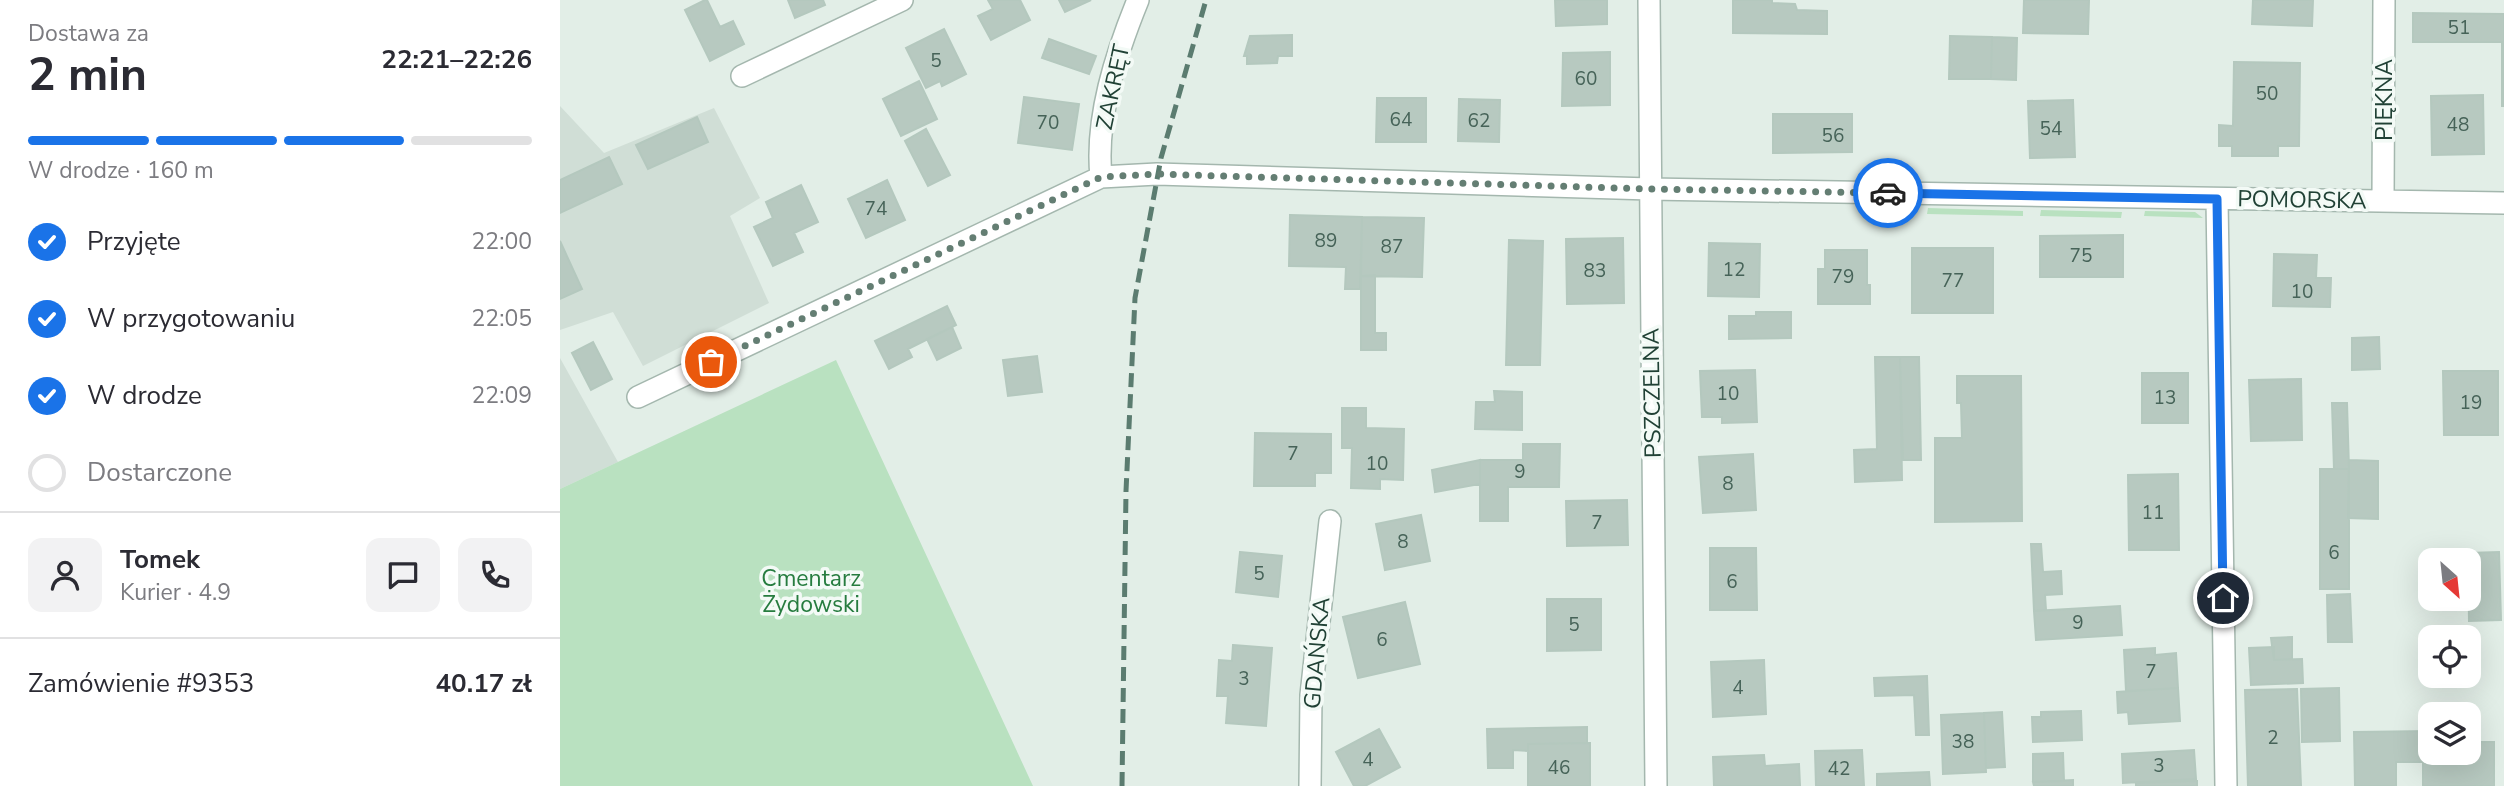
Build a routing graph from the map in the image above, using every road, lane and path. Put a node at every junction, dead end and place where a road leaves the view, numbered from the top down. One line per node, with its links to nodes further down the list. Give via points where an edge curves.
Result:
1 (902, 0): 5 (street)
2 (1138, 0): 6 (street, ZAKRĘT, via 1107,97 1098,156)
3 (1649, 0): 7 (street, PSZCZELNA)
4 (2384, 0): 9 (street, PIĘKNA)
5 (742, 76)
6 (1101, 177): 7 (street, POMORSKA, via 1157,174); 11 (street, POMORSKA)
7 (1650, 189): 8 (street, POMORSKA); 14 (street, PSZCZELNA)
8 (2217, 199): 9 (street, POMORSKA); 15 (street)
9 (2384, 201): 10 (street, POMORSKA)
10 (2504, 203)
11 (638, 397)
12 (1330, 521): 13 (street, GDAŃSKA, via 1311,695)
13 (1310, 786)
14 (1656, 786)
15 (2226, 786)

